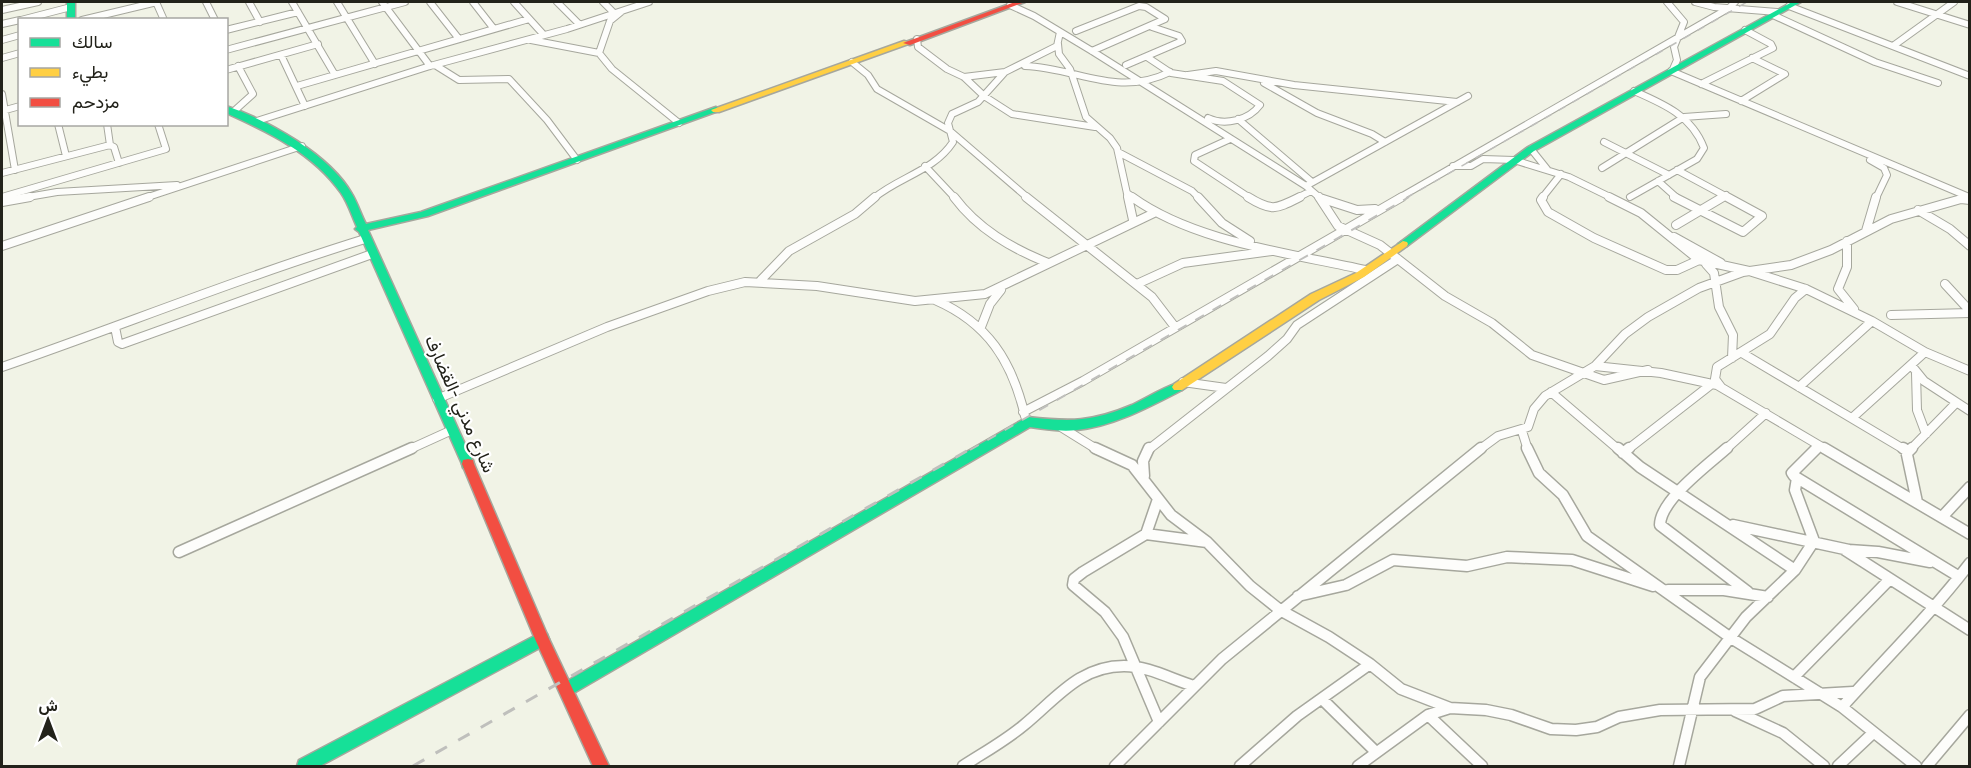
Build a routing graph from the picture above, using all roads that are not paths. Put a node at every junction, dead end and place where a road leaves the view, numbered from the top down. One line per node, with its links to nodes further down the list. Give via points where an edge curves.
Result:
1 (25, 2): 2 (street); 27 (street)
2 (38, 2)
3 (156, 2): 28 (street); 36 (street)
4 (206, 2): 37 (street)
5 (249, 2): 40 (street)
6 (292, 2): 29 (street)
7 (337, 2): 32 (street)
8 (405, 2): 22 (street)
9 (430, 2): 54 (street)
10 (473, 2): 46 (street)
11 (514, 2): 38 (street)
12 (557, 2): 42 (street)
13 (603, 2): 30 (street)
14 (649, 2): 23 (street)
15 (1667, 2): 53 (street, via 1684,22)
16 (1695, 2): 24 (street)
17 (1735, 2): 24 (street)
18 (1897, 2): 21 (street)
19 (1954, 2): 31 (street)
20 (1015, 3): 50 (street); 55 (main road)
21 (1907, 3): 31 (street)
22 (384, 4): 32 (street); 62 (street)
23 (626, 8): 30 (street); 64 (street, via 610,21)
24 (1729, 8): 26 (street); 53 (street)
25 (71, 9): 33 (street)
26 (1784, 9): 48 (main road); 60 (street); 88 (street, via 1875,62)
27 (2, 10)
28 (117, 11): 34 (street); 35 (street)
29 (298, 12): 40 (street); 45 (street)
30 (612, 12): 42 (street)
31 (1938, 15): 43 (street); 60 (street)
32 (346, 17): 45 (street); 71 (street)
33 (29, 18)
34 (90, 18)
35 (118, 18)
36 (163, 18)
37 (214, 18)
38 (529, 19): 46 (street); 51 (street)
39 (18, 20): 41 (street)
40 (260, 22): 47 (street)
41 (2, 24)
42 (579, 24): 51 (street)
43 (1970, 25)
44 (1152, 27): 49 (street, via 1165,19 1142,6); 63 (street); 67 (street, via 1182,39)
45 (308, 28): 58 (street); 61 (street)
46 (494, 29): 54 (street)
47 (228, 30)
48 (1745, 30): 69 (street, via 1774,46); 77 (main road)
49 (1076, 31)
50 (1060, 32): 59 (street); 63 (street)
51 (543, 34): 57 (street)
52 (18, 36): 56 (street)
53 (1677, 38): 77 (street, via 1677,60); 124 (street)
54 (459, 39): 62 (street)
55 (917, 39): 70 (main road); 85 (street, via 921,49)
56 (2, 40)
57 (524, 40): 64 (street); 73 (street)
58 (318, 44): 66 (street); 81 (street)
59 (1058, 44): 75 (street); 80 (street, via 1059,54)
60 (1893, 46): 84 (street)
61 (228, 49)
62 (419, 51): 71 (street); 73 (street)
63 (1092, 51): 86 (street)
64 (599, 53): 104 (street, via 612,69)
65 (18, 54): 68 (street)
66 (281, 54): 72 (street); 89 (street)
67 (1147, 57): 74 (street); 79 (street)
68 (2, 58)
69 (1752, 58): 87 (street); 94 (street, via 1785,74)
70 (852, 62): 104 (main road); 109 (street, via 877,89)
71 (375, 64): 81 (street)
72 (238, 66): 76 (street); 99 (street, via 254,94)
73 (433, 66): 97 (street); 120 (street, via 459,80 509,79)
74 (1126, 66)
75 (1017, 67): 78 (street); 80 (street, via 1039,66)
76 (228, 69)
77 (1672, 70): 87 (street); 90 (main road)
78 (1005, 72): 85 (street); 92 (street)
79 (1170, 72): 82 (street); 86 (street)
80 (1071, 73): 86 (street, via 1095,80); 108 (street, via 1086,117)
81 (335, 75): 89 (street)
82 (1188, 75): 83 (street, via 1216,71); 102 (street, via 1223,81 1260,105)
83 (1247, 76): 95 (street, via 1294,85); 111 (street)
84 (1970, 76)
85 (964, 77): 92 (street)
86 (1146, 82): 102 (street, via 1214,122 1225,124); 110 (street)
87 (1701, 84): 94 (street)
88 (1938, 84)
89 (297, 86): 97 (street)
90 (1634, 91): 101 (street); 116 (main road)
91 (2, 94): 98 (street)
92 (984, 96): 108 (street, via 1012,114); 109 (street, via 952,114)
93 (1468, 96): 95 (street)
94 (1741, 101): 115 (street)
95 (1457, 102): 111 (street)
96 (18, 106): 98 (street)
97 (305, 106): 103 (street)
98 (3, 110): 127 (street)
99 (230, 110): 103 (main road, شارع مدني -القضارف)
100 (1726, 114): 101 (street)
101 (1684, 117): 118 (street); 128 (street, via 1700,138 1704,152)
102 (1238, 119): 134 (street)
103 (254, 122): 114 (main road, شارع مدني -القضارف)
104 (679, 123): 120 (main road)
105 (58, 126): 119 (street)
106 (107, 126): 113 (street)
107 (159, 126): 122 (street, via 167,148)
108 (1095, 127): 117 (street, via 1110,138)
109 (950, 131): 123 (street, via 950,149); 156 (street)
110 (1230, 139): 134 (street); 134 (street, via 1195,155 1194,161 1264,208 1278,208)
111 (1384, 142): 134 (street)
112 (1604, 142): 118 (street)
113 (111, 145): 119 (street); 122 (street)
114 (302, 146): 133 (street); 150 (main road, شارع مدني -القضارف, via 334,174)
115 (1847, 146): 140 (street); 149 (street, via 1887,172)
116 (1531, 149): 121 (main road); 126 (street)
117 (1118, 152): 135 (street); 154 (street, via 1192,190 1222,223)
118 (1626, 153): 125 (street); 131 (street)
119 (66, 156): 127 (street)
120 (577, 160): 150 (main road)
121 (1514, 160): 124 (street, via 1483,159 1468,167); 126 (street); 160 (main road)
122 (119, 163): 137 (street)
123 (925, 166): 162 (street, via 966,213 991,234); 166 (street, via 909,179 886,188 855,214 789,250)
124 (1452, 166): 142 (street)
125 (1602, 168)
126 (1548, 169): 130 (street)
127 (15, 170): 129 (street)
128 (1677, 170): 131 (street); 136 (street)
129 (2, 173)
130 (1561, 174): 151 (street, via 1641,213); 161 (street, via 1541,200 1548,212 1594,238 1666,270)
131 (1669, 175): 132 (street)
132 (1658, 181): 138 (street); 144 (street, via 1672,196)
133 (199, 182): 141 (street, via 49,193); 153 (street)
134 (1310, 186): 139 (street)
135 (1127, 193): 145 (street); 146 (street)
136 (1726, 195): 144 (street); 144 (street, via 1762,216 1743,232)
137 (2, 197)
138 (1630, 197)
139 (1320, 198): 142 (street, via 1357,210); 148 (street, via 1337,225)
140 (1970, 198): 143 (street)
141 (2, 202)
142 (1378, 209): 148 (street)
143 (1918, 210): 149 (street); 155 (street)
144 (1700, 211): 147 (street)
145 (1154, 213): 146 (street); 154 (street, via 1212,236)
146 (1133, 220): 156 (street)
147 (1676, 225)
148 (1344, 229): 159 (street); 160 (street)
149 (1866, 231): 152 (street)
150 (363, 234): 158 (main road, شارع مدني -القضارف); 176 (street)
151 (1668, 234): 161 (street); 163 (street)
152 (1847, 241): 165 (street, via 1791,265); 175 (street, via 1847,267 1838,289)
153 (2, 243)
154 (1256, 245): 157 (street)
155 (1969, 245)
156 (1087, 246): 162 (street); 168 (street)
157 (1282, 250): 159 (street); 168 (street, via 1183,263)
158 (372, 254): 176 (street, via 122,344); 193 (main road, شارع مدني -القضارف)
159 (1299, 255): 164 (street); 178 (street)
160 (1394, 256): 164 (main road); 187 (street, via 1445,296 1500,328 1527,351); 191 (street, via 1297,325 1282,344)
161 (1702, 261): 163 (street); 167 (street)
162 (1048, 263): 170 (street)
163 (1730, 268): 165 (street)
164 (1365, 270): 188 (main road, via 1321,293)
165 (1749, 271): 167 (street); 171 (street)
166 (761, 280): 172 (street, via 895,300); 193 (street, via 733,284 648,311)
167 (1716, 280): 181 (street, via 1719,307 1734,340); 182 (street, via 1648,317 1625,334)
168 (1137, 284): 178 (street)
169 (1945, 284): 173 (street)
170 (1004, 288): 172 (street); 177 (street, via 990,304)
171 (1806, 289): 175 (street); 180 (street, via 1795,298 1775,330)
172 (934, 300): 177 (street, via 958,310)
173 (1970, 312): 174 (street)
174 (1891, 315)
175 (1868, 319): 179 (street); 190 (street)
176 (115, 327): 183 (street)
177 (981, 327): 197 (street, via 1017,382)
178 (1175, 327): 197 (street)
179 (1925, 352): 184 (street); 186 (street)
180 (1742, 353): 181 (street); 190 (street)
181 (1732, 358): 189 (street, via 1715,370)
182 (1595, 366): 185 (street); 187 (street)
183 (2, 367)
184 (1913, 368): 194 (street, via 1924,381); 198 (street); 202 (street, via 1917,392 1914,408)
185 (1648, 370): 187 (street, via 1608,381); 189 (street)
186 (1970, 371)
187 (1583, 374): 192 (street)
188 (1183, 382): 191 (street); 199 (main road, via 1122,415)
189 (1717, 385): 196 (street); 205 (street)
190 (1799, 387): 198 (street)
191 (1226, 388): 206 (street, via 1147,448 1142,459)
192 (1551, 392): 201 (street, via 1536,406 1528,427); 205 (street)
193 (437, 399): 200 (main road, شارع مدني -القضارف)
194 (1956, 403): 195 (street); 202 (street)
195 (1970, 411)
196 (1766, 413): 203 (street); 209 (street)
197 (1026, 417): 199 (main road, via 1042,427); 238 (main road)
198 (1852, 418): 204 (street)
199 (1062, 427): 206 (street, via 1108,456 1132,465)
200 (452, 430): 219 (street); 233 (main road, شارع مدني -القضارف)
201 (1522, 431): 225 (street, via 1539,473 1563,495 1582,531); 227 (street, via 1486,444)
202 (1926, 434): 204 (street)
203 (1819, 446): 207 (street, via 1792,473); 211 (street)
204 (1908, 452): 211 (street)
205 (1623, 453): 209 (street)
206 (1144, 477): 210 (street)
207 (1797, 478): 216 (street, via 1795,490); 221 (street)
208 (1970, 487): 212 (street)
209 (1679, 490): 213 (street); 226 (street, via 1663,512 1660,525)
210 (1158, 499): 214 (street); 217 (street, via 1171,515)
211 (1917, 502): 212 (street)
212 (1943, 516): 215 (street)
213 (1730, 524): 216 (street); 222 (street)
214 (1146, 534): 217 (street); 235 (street, via 1083,572 1073,585 1117,627)
215 (1970, 534)
216 (1814, 541): 218 (street); 222 (street)
217 (1207, 542): 230 (street)
218 (1842, 548): 221 (street); 224 (street)
219 (179, 552)
220 (1970, 563): 223 (street)
221 (1939, 564): 223 (street)
222 (1795, 570): 228 (street)
223 (1958, 576): 229 (street)
224 (1890, 579): 229 (street); 236 (street)
225 (1662, 589): 226 (street); 227 (street, via 1572,560 1528,556 1467,566 1393,560 1346,585); 232 (street)
226 (1749, 593): 228 (street)
227 (1297, 596): 230 (street)
228 (1768, 597): 232 (street)
229 (1935, 608): 231 (street); 239 (street)
230 (1280, 610): 234 (street); 237 (street)
231 (1970, 630)
232 (1731, 638): 236 (street); 244 (street, via 1700,678)
233 (542, 639): 238 (main road, شارع مدني -القضارف); 251 (main road)
234 (1370, 664): 241 (street); 243 (street, via 1401,689)
235 (1138, 669): 237 (street); 248 (street); 253 (street, via 1104,667 1083,674)
236 (1794, 677): 240 (street)
237 (1194, 686): 248 (street)
238 (567, 689): 252 (main road, شارع مدني -القضارف)
239 (1853, 692): 240 (street); 242 (street)
240 (1824, 695): 242 (street); 245 (street, via 1783,696 1765,706)
241 (1323, 700): 250 (street); 255 (street, via 1297,716)
242 (1842, 707): 249 (street)
243 (1450, 708): 244 (street, via 1486,710 1551,729 1576,730 1637,713); 246 (street)
244 (1692, 709): 245 (street); 258 (street)
245 (1729, 709): 259 (street, via 1783,733)
246 (1428, 715): 250 (street); 257 (street)
247 (1970, 715): 262 (street)
248 (1159, 722): 254 (street)
249 (1873, 733): 260 (street); 261 (street)
250 (1376, 752): 256 (street)
251 (306, 766)
252 (601, 766)
253 (968, 766)
254 (1115, 766)
255 (1240, 766)
256 (1358, 766)
257 (1482, 766)
258 (1679, 766)
259 (1824, 766)
260 (1838, 766)
261 (1916, 766)
262 (1927, 766)

